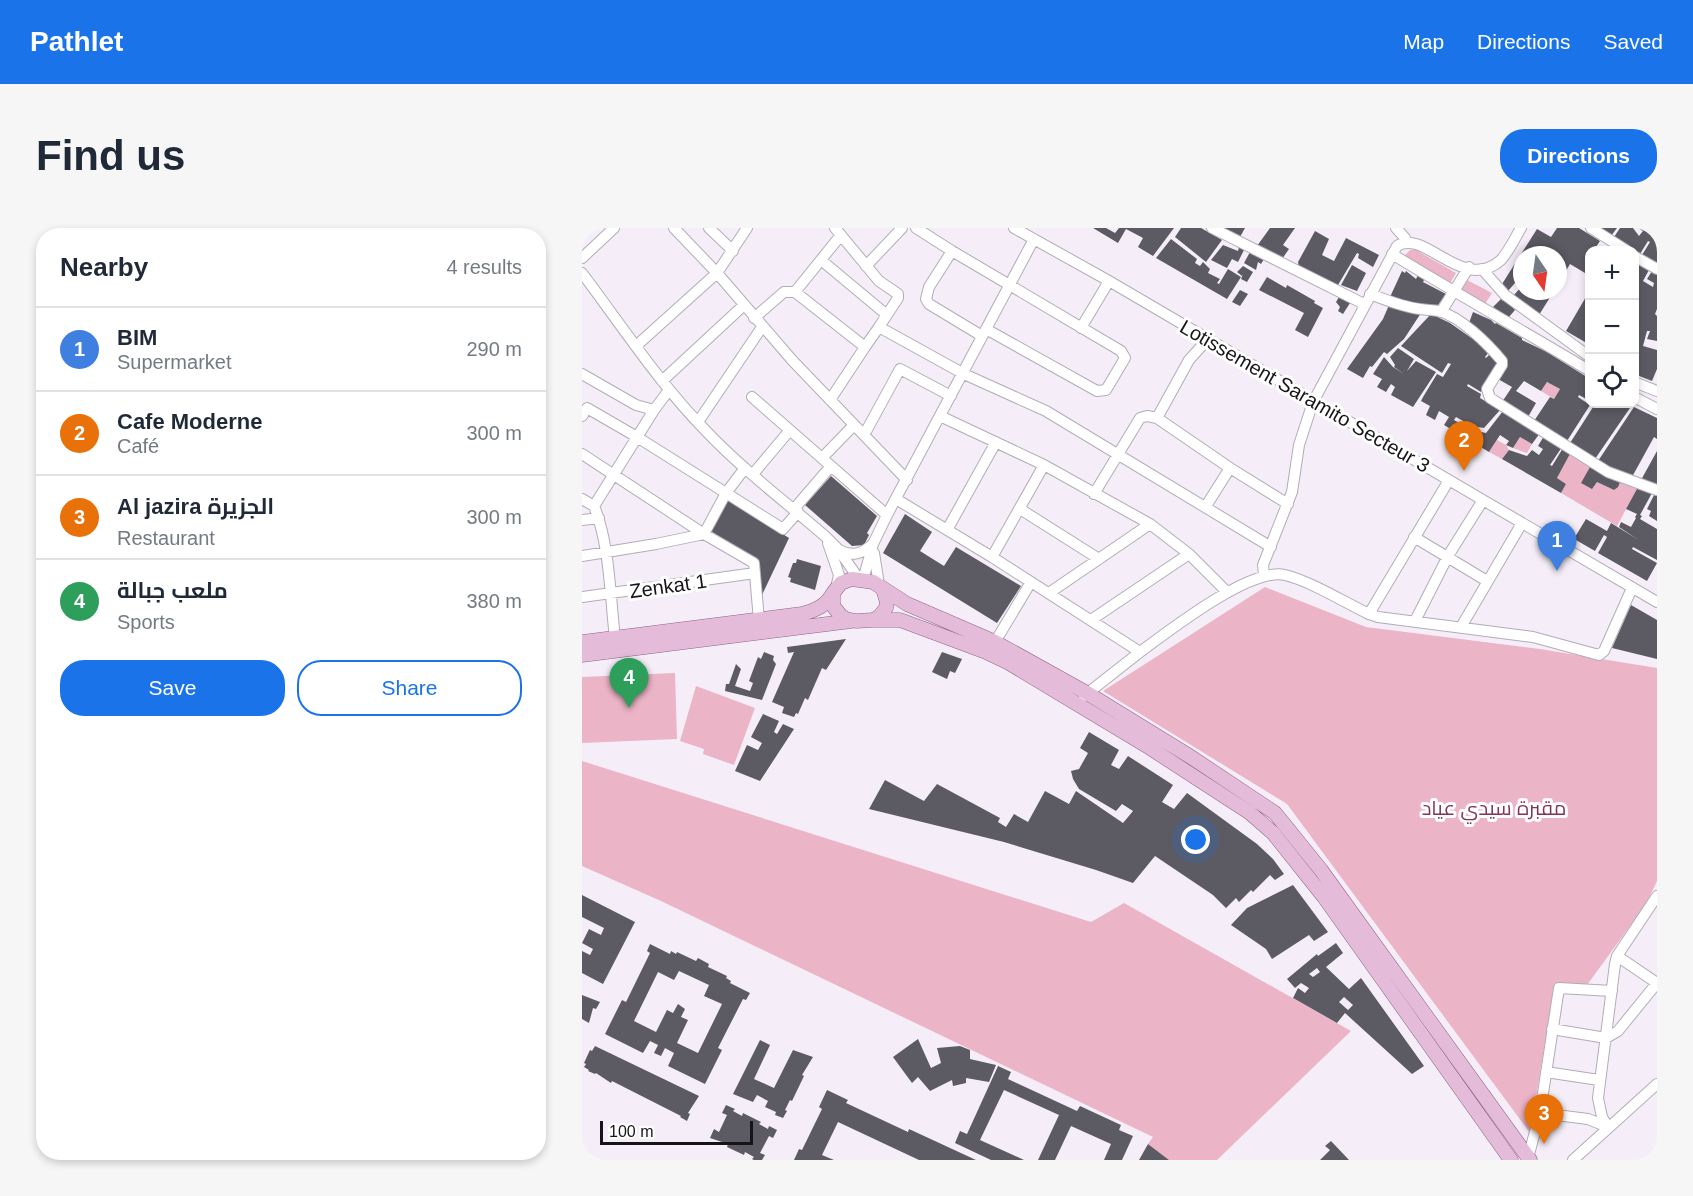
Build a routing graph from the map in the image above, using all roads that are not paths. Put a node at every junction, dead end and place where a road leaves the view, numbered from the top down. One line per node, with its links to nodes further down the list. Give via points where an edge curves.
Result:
1 (615, 228): 19 (street)
2 (674, 228): 27 (street)
3 (709, 228): 16 (street)
4 (747, 228): 16 (street)
5 (902, 228): 22 (street)
6 (916, 228): 17 (street)
7 (1014, 228): 14 (street, Lotissement Saramito Secteur 3)
8 (1212, 228): 33 (street)
9 (1396, 228): 13 (street)
10 (1521, 228): 24 (street, via 1500,261)
11 (1591, 228): 15 (street)
12 (838, 232): 21 (street); 22 (street)
13 (1405, 238): 18 (street); 23 (street, via 1422,238)
14 (1034, 239): 28 (street, Lotissement Saramito Secteur 3); 29 (street)
15 (1620, 246)
16 (734, 251): 27 (street)
17 (952, 251): 29 (street); 40 (street, via 929,287 926,299)
18 (1392, 254): 31 (street); 32 (street)
19 (582, 258)
20 (1639, 258): 25 (street)
21 (821, 260): 30 (street); 36 (street)
22 (866, 266): 36 (street, via 898,294)
23 (1469, 267): 24 (street); 31 (street)
24 (1482, 269): 44 (street, via 1505,295)
25 (1657, 269)
26 (582, 273): 42 (street)
27 (717, 273): 34 (street); 42 (street)
28 (1109, 281): 39 (street); 41 (street, Lotissement Saramito Secteur 3)
29 (1009, 286): 39 (street); 40 (street)
30 (795, 292): 37 (street, via 784,292); 43 (street)
31 (1454, 292): 35 (street); 45 (street)
32 (1370, 294): 33 (street); 35 (street)
33 (1364, 304): 56 (street)
34 (744, 305): 37 (street); 48 (street)
35 (1441, 312): 78 (street, via 1456,319 1502,361 1487,389 1490,398 1608,472)
36 (887, 315): 38 (street)
37 (758, 323): 55 (street); 62 (street)
38 (879, 327): 43 (street); 47 (street)
39 (1081, 328): 40 (street, via 1125,358 1101,392)
40 (984, 332): 47 (street)
41 (1207, 340): 56 (street, Lotissement Saramito Secteur 3); 61 (street, via 1189,360)
42 (636, 346): 48 (street)
43 (865, 347): 55 (street)
44 (1586, 354)
45 (1585, 368)
46 (582, 374): 58 (street, via 636,405)
47 (964, 374): 52 (street); 68 (street, via 1046,411)
48 (662, 381): 50 (street)
49 (1639, 384): 51 (street)
50 (669, 390): 58 (street); 62 (street)
51 (1657, 391)
52 (951, 396): 60 (street); 65 (street, via 900,369)
53 (752, 397): 64 (street)
54 (1639, 399): 57 (street)
55 (830, 400): 63 (street)
56 (1313, 402): 77 (street, Lotissement Saramito Secteur 3); 84 (street, via 1299,445)
57 (1657, 409)
58 (654, 410): 66 (street)
59 (582, 416): 66 (street, via 587,408)
60 (940, 416): 67 (street); 76 (street)
61 (1157, 418): 68 (street, via 1140,418); 73 (street)
62 (698, 422): 74 (street)
63 (854, 425): 65 (street); 70 (street)
64 (789, 430): 70 (street); 74 (street)
65 (864, 435): 76 (street)
66 (637, 437): 75 (street); 79 (street)
67 (996, 442): 71 (street); 94 (street)
68 (1118, 453): 80 (street); 86 (street)
69 (582, 454): 75 (street)
70 (822, 458): 72 (street)
71 (1044, 465): 80 (street); 87 (street)
72 (831, 466): 88 (street); 89 (street)
73 (1230, 468): 84 (street); 86 (street)
74 (749, 471): 79 (street); 88 (street)
75 (614, 476): 85 (street); 95 (street)
76 (907, 480): 82 (street)
77 (1449, 480): 83 (street, Lotissement Saramito Secteur 3); 97 (street)
78 (1657, 490)
79 (726, 493): 88 (street, via 783,529); 95 (street)
80 (1094, 494): 93 (street)
81 (582, 499): 85 (street)
82 (896, 499): 89 (street); 94 (street)
83 (1483, 500): 92 (street, Lotissement Saramito Secteur 3); 104 (street)
84 (1288, 504): 99 (street)
85 (594, 506): 90 (street)
86 (1206, 506): 99 (street)
87 (1020, 509): 105 (street); 106 (street)
88 (796, 511): 96 (street)
89 (887, 515): 98 (street)
90 (599, 518): 91 (street); 101 (street)
91 (582, 520)
92 (1522, 523): 110 (street); 113 (street, Lotissement Saramito Secteur 3)
93 (1150, 524): 102 (street); 106 (street)
94 (947, 530): 105 (street)
95 (704, 534): 101 (street); 107 (street, via 754,563)
96 (826, 537): 100 (street); 114 (street, via 837,566 839,581)
97 (1414, 537): 104 (street); 120 (street)
98 (873, 544): 100 (street, via 856,554); 109 (street); 112 (street)
99 (1271, 547): 108 (street, via 1263,565)
100 (838, 549): 109 (street)
101 (605, 553): 103 (street); 117 (street)
102 (1189, 554): 115 (street); 123 (street)
103 (582, 556)
104 (1448, 556): 110 (street); 125 (street)
105 (992, 557): 111 (street)
106 (1099, 559): 116 (street)
107 (755, 573): 117 (street, Zenkat 1); 121 (street)
108 (1264, 575): 115 (street); 120 (street, via 1299,580)
109 (861, 580): 112 (main road); 114 (main road, via 846,580)
110 (1487, 581): 126 (street)
111 (1031, 582): 116 (street); 129 (street)
112 (881, 587): 122 (main road, via 886,608); 129 (main road, via 921,611)
113 (1632, 588): 119 (street, Lotissement Saramito Secteur 3); 126 (street, via 1599,655 1533,637)
114 (835, 590): 121 (main road, via 815,611); 124 (main road, via 832,599 836,611)
115 (1227, 592): 130 (street)
116 (1050, 593): 123 (street)
117 (610, 594): 118 (street, Zenkat 1); 127 (street)
118 (582, 597)
119 (1657, 602)
120 (1369, 615): 125 (street)
121 (759, 620): 127 (main road)
122 (873, 620): 124 (main road); 132 (main road, via 900,621 986,652)
123 (1091, 620): 130 (street)
124 (856, 621): 131 (main road)
125 (1414, 621): 126 (street)
126 (1461, 627)
127 (615, 638): 128 (main road)
128 (582, 642)
129 (995, 642): 132 (main road)
130 (1140, 652): 132 (street)
131 (582, 655)
132 (1082, 698): 133 (main road, via 1187,763 1272,832)
133 (1330, 893): 149 (main road); 150 (main road)
134 (1657, 896): 135 (street)
135 (1617, 956): 136 (street); 137 (street)
136 (1657, 983): 139 (street)
137 (1612, 991): 138 (street); 140 (street, via 1559,988)
138 (1610, 1011): 139 (street); 141 (street)
139 (1627, 1019): 141 (street)
140 (1552, 1029): 141 (street); 142 (street)
141 (1606, 1038): 143 (street)
142 (1546, 1072): 143 (street); 147 (street)
143 (1599, 1080): 148 (street, via 1599,1107)
144 (1657, 1084): 145 (street)
145 (1646, 1094): 146 (street); 148 (street)
146 (1657, 1100)
147 (1540, 1113): 148 (street, via 1587,1119); 149 (street)
148 (1608, 1128): 151 (street)
149 (1529, 1159)
150 (1511, 1160)
151 (1573, 1160)

